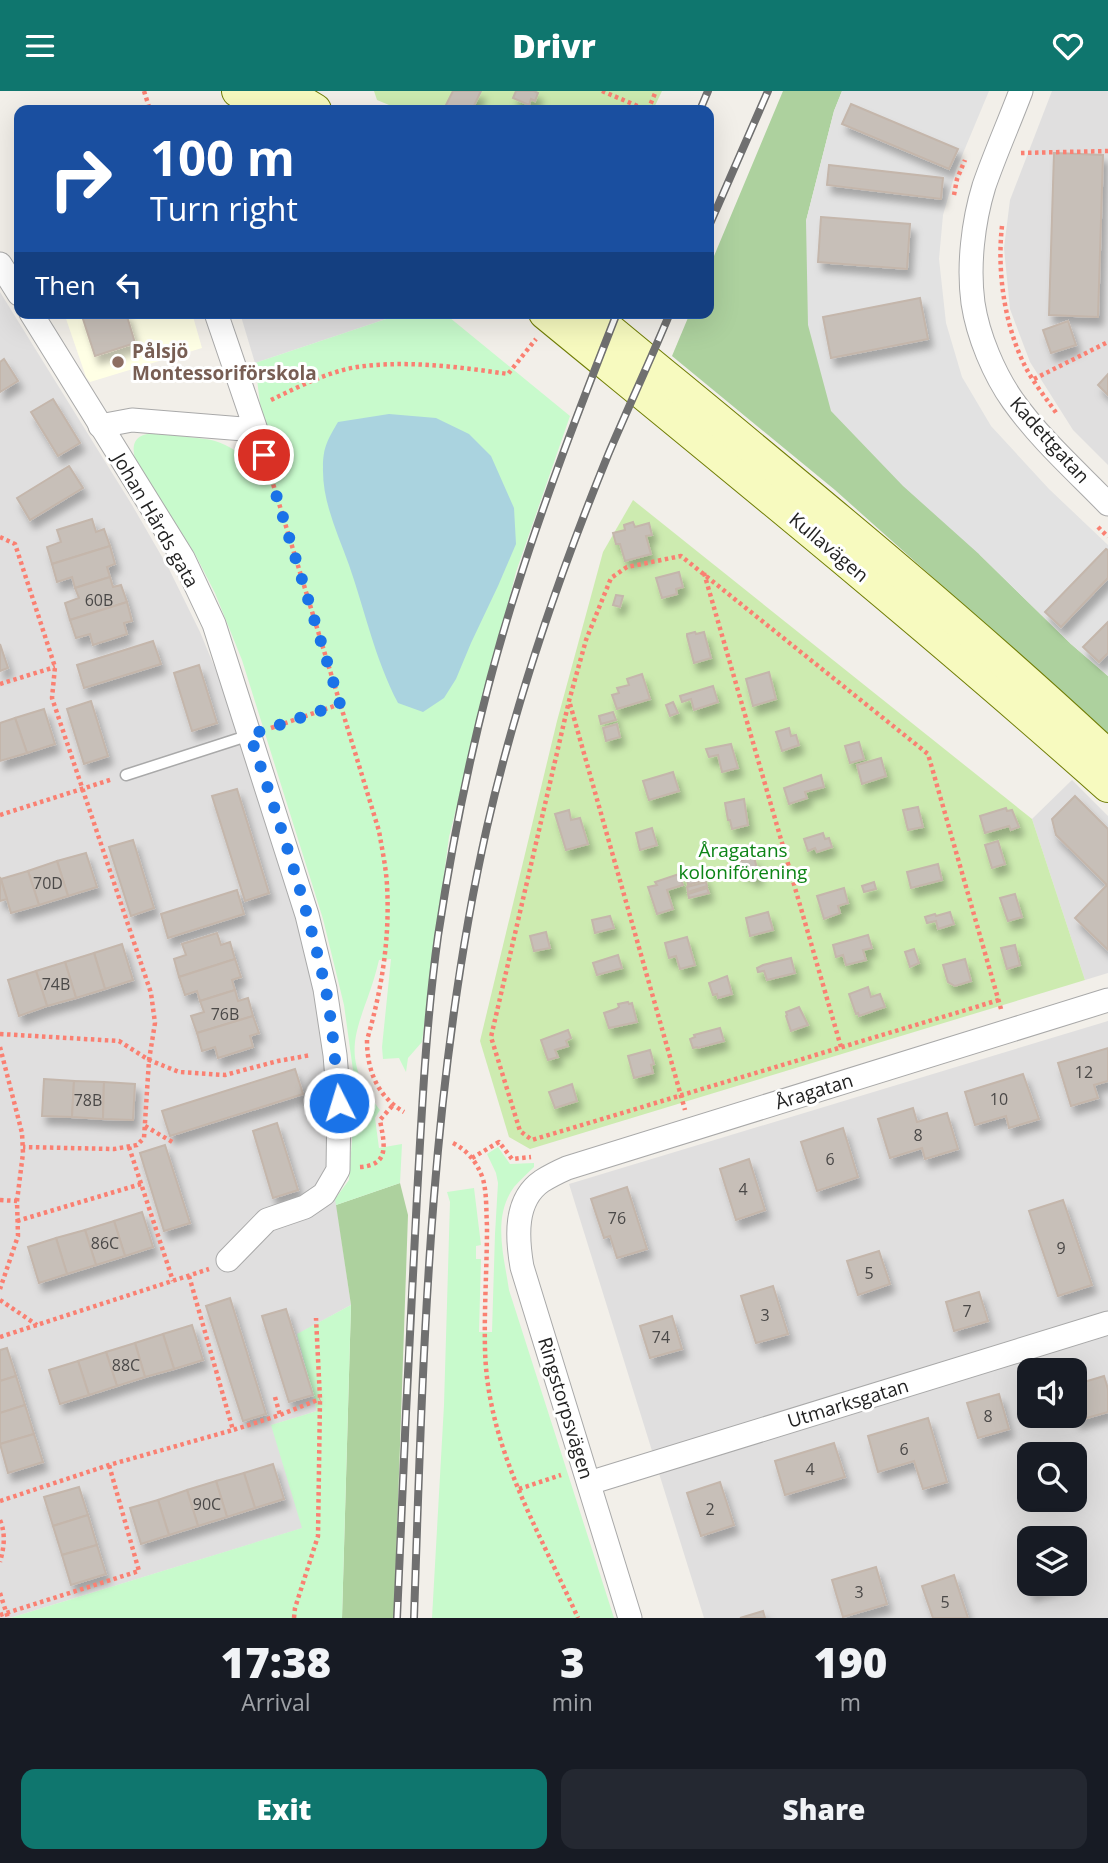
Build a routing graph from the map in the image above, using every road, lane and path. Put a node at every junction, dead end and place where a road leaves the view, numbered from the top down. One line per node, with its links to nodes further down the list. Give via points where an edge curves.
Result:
1 (238, 91): 5 (street)
2 (284, 91): 6 (street)
3 (602, 91): 7 (path)
4 (1021, 91): 19 (street, Kadettgatan, via 984,188 972,260 981,332)
5 (262, 105)
6 (307, 105)
7 (636, 105)
8 (1108, 151): 9 (path, via 1021,153)
9 (1017, 164)
10 (1002, 222): 18 (path, via 1005,309)
11 (0, 264): 12 (street)
12 (14, 286)
13 (35, 319): 22 (street, Johan Hårds gata)
14 (218, 319): 20 (street)
15 (596, 319): 31 (street, Kullavägen, via 891,565)
16 (542, 325): 20 (path, via 508,374 453,367 355,367 309,382); 33 (street, Kullavägen, via 831,548)
17 (1108, 342): 18 (path)
18 (1034, 379): 19 (path); 21 (path)
19 (1008, 393): 23 (street, Kadettgatan, via 1031,424)
20 (253, 420): 22 (street, via 132,421); 29 (path)
21 (1062, 422)
22 (100, 426): 30 (street, Johan Hårds gata, via 183,558 214,624)
23 (1108, 504)
24 (0, 537): 26 (path, via 15,544)
25 (704, 572): 28 (path, via 681,556 627,567 611,578 586,640); 36 (path, via 928,754); 41 (path)
26 (55, 667): 27 (path); 34 (path, via 52,698)
27 (0, 684)
28 (569, 701): 44 (path); 44 (path, via 491,1037 520,1131 532,1140)
29 (340, 704): 30 (path); 45 (path, via 379,831 387,883 384,968 367,1051 372,1075)
30 (250, 735): 32 (lane); 42 (street, Johan Hårds gata, via 307,915)
31 (1108, 756)
32 (126, 775): 34 (path)
33 (1108, 786)
34 (83, 789): 35 (path); 43 (path, via 151,993 155,1023)
35 (0, 815)
36 (999, 1000): 38 (path); 41 (path)
37 (1108, 1000): 57 (street, Åragatan, via 567,1168 539,1182)
38 (1003, 1014)
39 (0, 1034): 43 (path, via 119,1041)
40 (0, 1047): 51 (path)
41 (841, 1047): 44 (path)
42 (335, 1055): 43 (path, via 305,1055 225,1075 180,1072); 55 (street, Johan Hårds gata)
43 (149, 1060): 48 (path)
44 (681, 1094): 46 (path)
45 (393, 1105): 47 (path); 55 (path, via 380,1120 384,1151 379,1161 369,1167)
46 (685, 1110)
47 (404, 1112)
48 (145, 1126): 49 (path); 52 (path, via 144,1138)
49 (174, 1143)
50 (453, 1143): 53 (path)
51 (23, 1147): 52 (path); 59 (path)
52 (129, 1147): 56 (path)
53 (472, 1158): 54 (path, via 499,1142 512,1159); 76 (path, via 485,1195 488,1395)
54 (526, 1158)
55 (338, 1170): 61 (street, via 324,1194 305,1207 267,1220)
56 (141, 1184): 60 (path); 63 (path)
57 (527, 1197): 75 (street, Ringstorpsvägen, via 519,1221 522,1267)
58 (0, 1200): 59 (path)
59 (17, 1201): 60 (path)
60 (18, 1221): 64 (path, via 18,1236)
61 (228, 1260): 62 (path)
62 (189, 1276): 63 (path); 73 (path)
63 (173, 1281): 68 (path)
64 (0, 1289)
65 (0, 1300): 68 (path)
66 (316, 1318): 71 (path)
67 (1108, 1323): 75 (street, Utmarksgatan)
68 (37, 1325): 69 (path)
69 (0, 1337)
70 (275, 1397): 72 (path)
71 (320, 1399): 72 (path); 83 (path, via 318,1536)
72 (280, 1415): 73 (path)
73 (233, 1430): 74 (path)
74 (109, 1465): 77 (path); 82 (path, via 139,1571)
75 (587, 1475): 76 (path); 85 (street, Ringstorpsvägen)
76 (519, 1489): 84 (path)
77 (0, 1501)
78 (0, 1520): 79 (path, via 5,1538)
79 (0, 1562)
80 (0, 1593): 82 (path)
81 (0, 1615): 82 (path)
82 (7, 1615)
83 (294, 1618)
84 (578, 1618)
85 (630, 1618)

